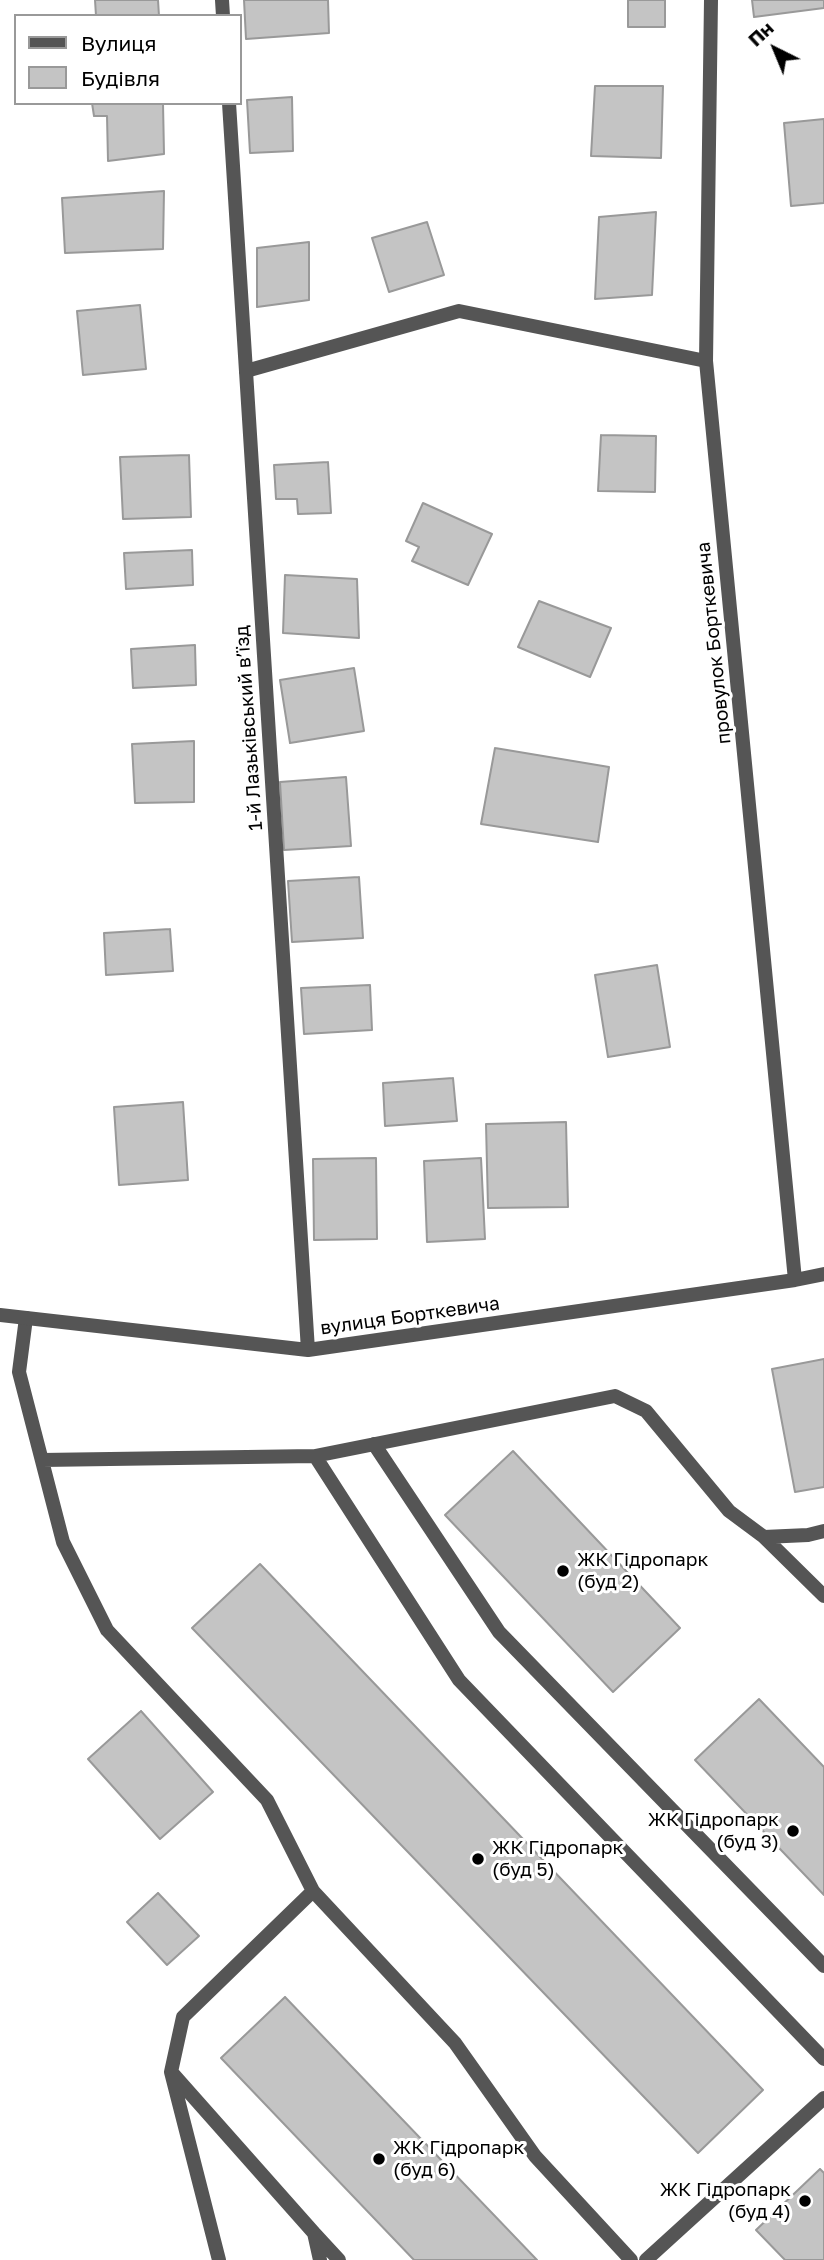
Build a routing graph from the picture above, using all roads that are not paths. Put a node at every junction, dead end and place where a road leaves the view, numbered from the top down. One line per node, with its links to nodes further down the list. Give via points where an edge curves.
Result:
1 (711, 0): 3 (street, провулок Борткевича)
2 (229, 105): 4 (street, 1-й Лазьківський в’їзд)
3 (706, 361): 4 (street, via 459,312); 6 (street, провулок Борткевича)
4 (246, 371): 9 (street, 1-й Лазьківський в’їзд)
5 (824, 1274): 6 (street, вулиця Борткевича)
6 (795, 1280): 9 (street, вулиця Борткевича)
7 (0, 1315): 8 (street, вулиця Борткевича)
8 (26, 1318): 9 (street, вулиця Борткевича); 12 (street, via 19,1373)
9 (308, 1350)
10 (374, 1444): 11 (street); 14 (street, via 615,1396 646,1411 729,1511); 17 (street, via 499,1632)
11 (315, 1456): 12 (street); 18 (street, via 459,1680)
12 (42, 1460): 16 (street, via 63,1542 107,1630 267,1800)
13 (824, 1531): 14 (street)
14 (764, 1537): 15 (street)
15 (824, 1596)
16 (313, 1891): 19 (street, via 183,2017); 25 (street, via 455,2043 536,2156)
17 (824, 1966)
18 (824, 2059)
19 (171, 2072): 21 (street); 22 (street)
20 (824, 2098): 26 (street)
21 (314, 2233): 23 (street); 24 (street)
22 (219, 2260)
23 (320, 2260)
24 (339, 2260)
25 (631, 2260)
26 (646, 2260)

